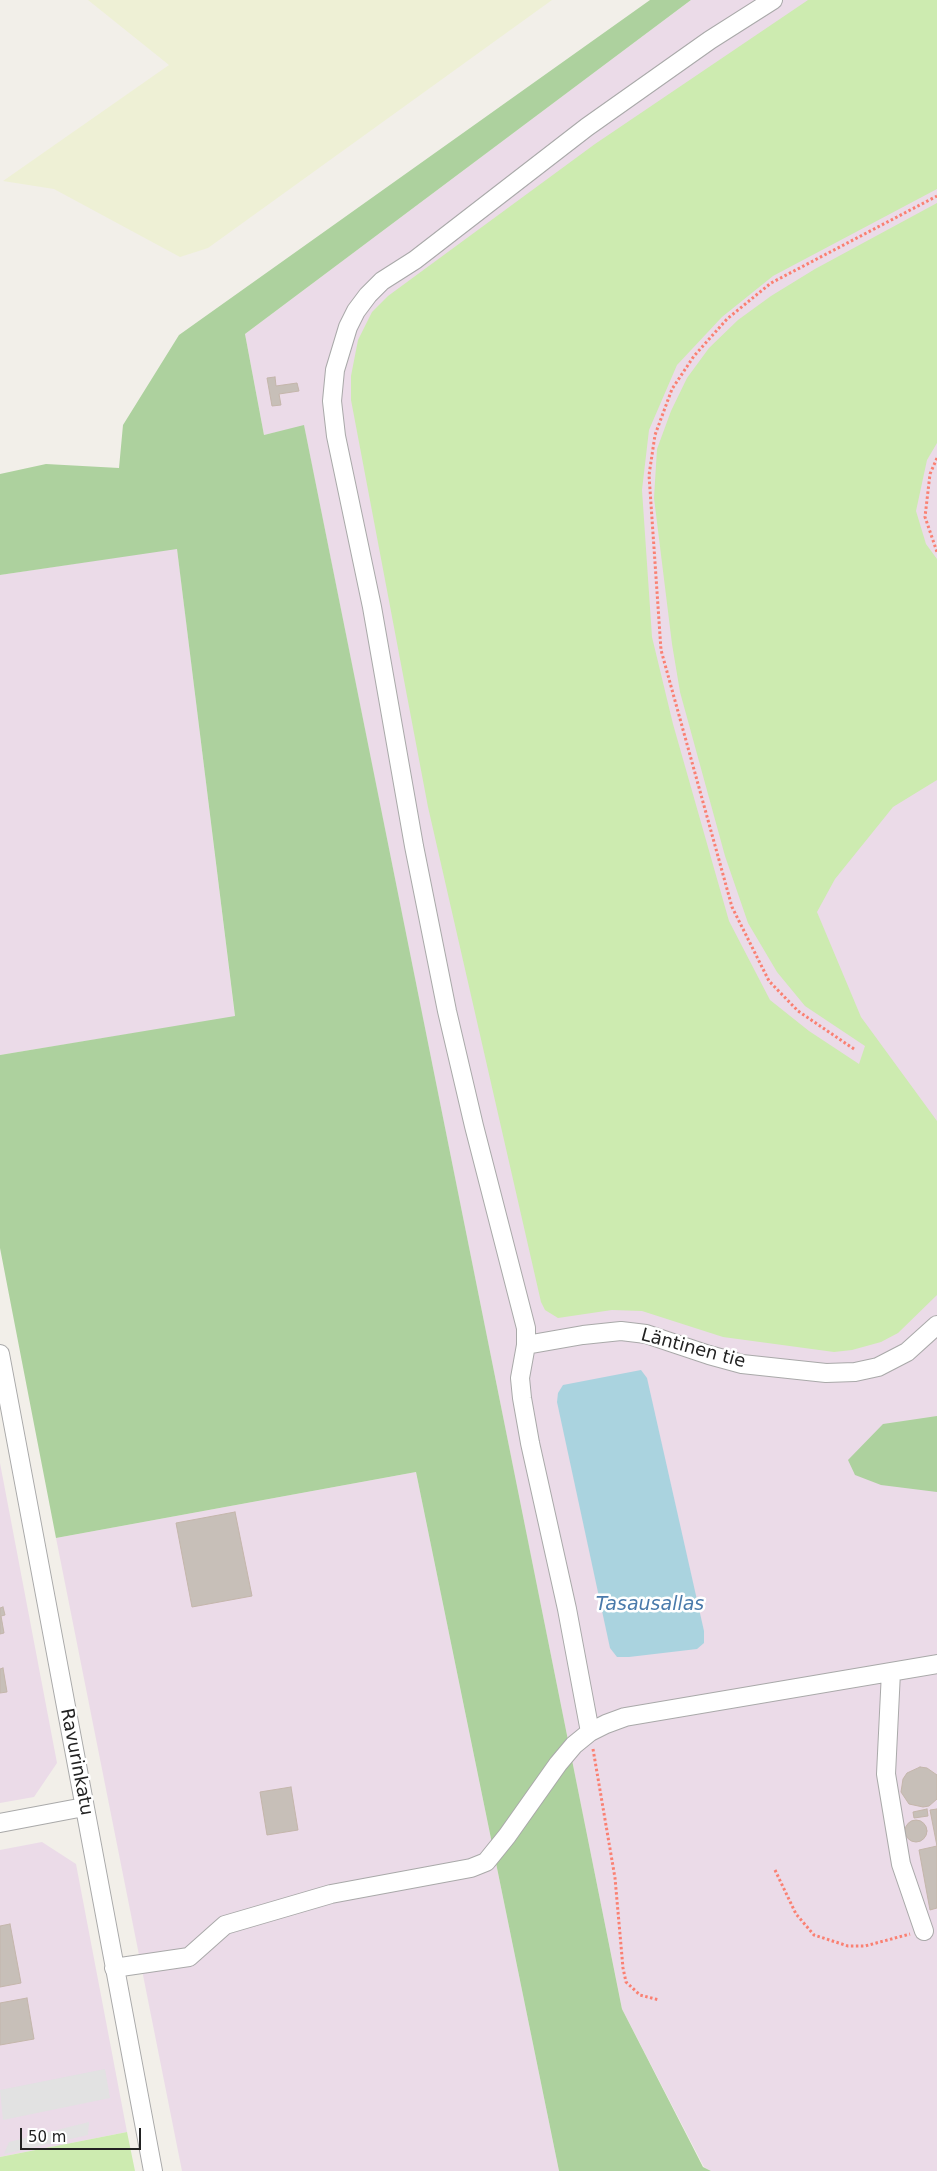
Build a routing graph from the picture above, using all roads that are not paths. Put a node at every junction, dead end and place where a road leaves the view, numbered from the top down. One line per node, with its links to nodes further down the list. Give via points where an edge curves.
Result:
1 (773, 0): 3 (street, via 710,40 595,122 415,260 382,281 356,311 335,370 332,401 336,436 372,607 414,846 447,1011 526,1328)
2 (937, 1326): 3 (street, Läntinen tie, via 907,1352 878,1367 855,1372 826,1373 742,1364 646,1334 621,1331)
3 (526, 1345): 7 (street, via 520,1378 522,1398)
4 (0, 1354): 8 (street, Ravurinkatu)
5 (937, 1664): 6 (street)
6 (891, 1672): 7 (street, via 625,1717); 10 (street, via 886,1774 900,1864)
7 (590, 1732): 11 (street, via 558,1764 486,1862 471,1868 331,1894 224,1925 189,1957)
8 (84, 1807): 9 (street); 11 (street, Ravurinkatu)
9 (0, 1823)
10 (924, 1931)
11 (114, 1968): 12 (street, Ravurinkatu)
12 (153, 2171)

